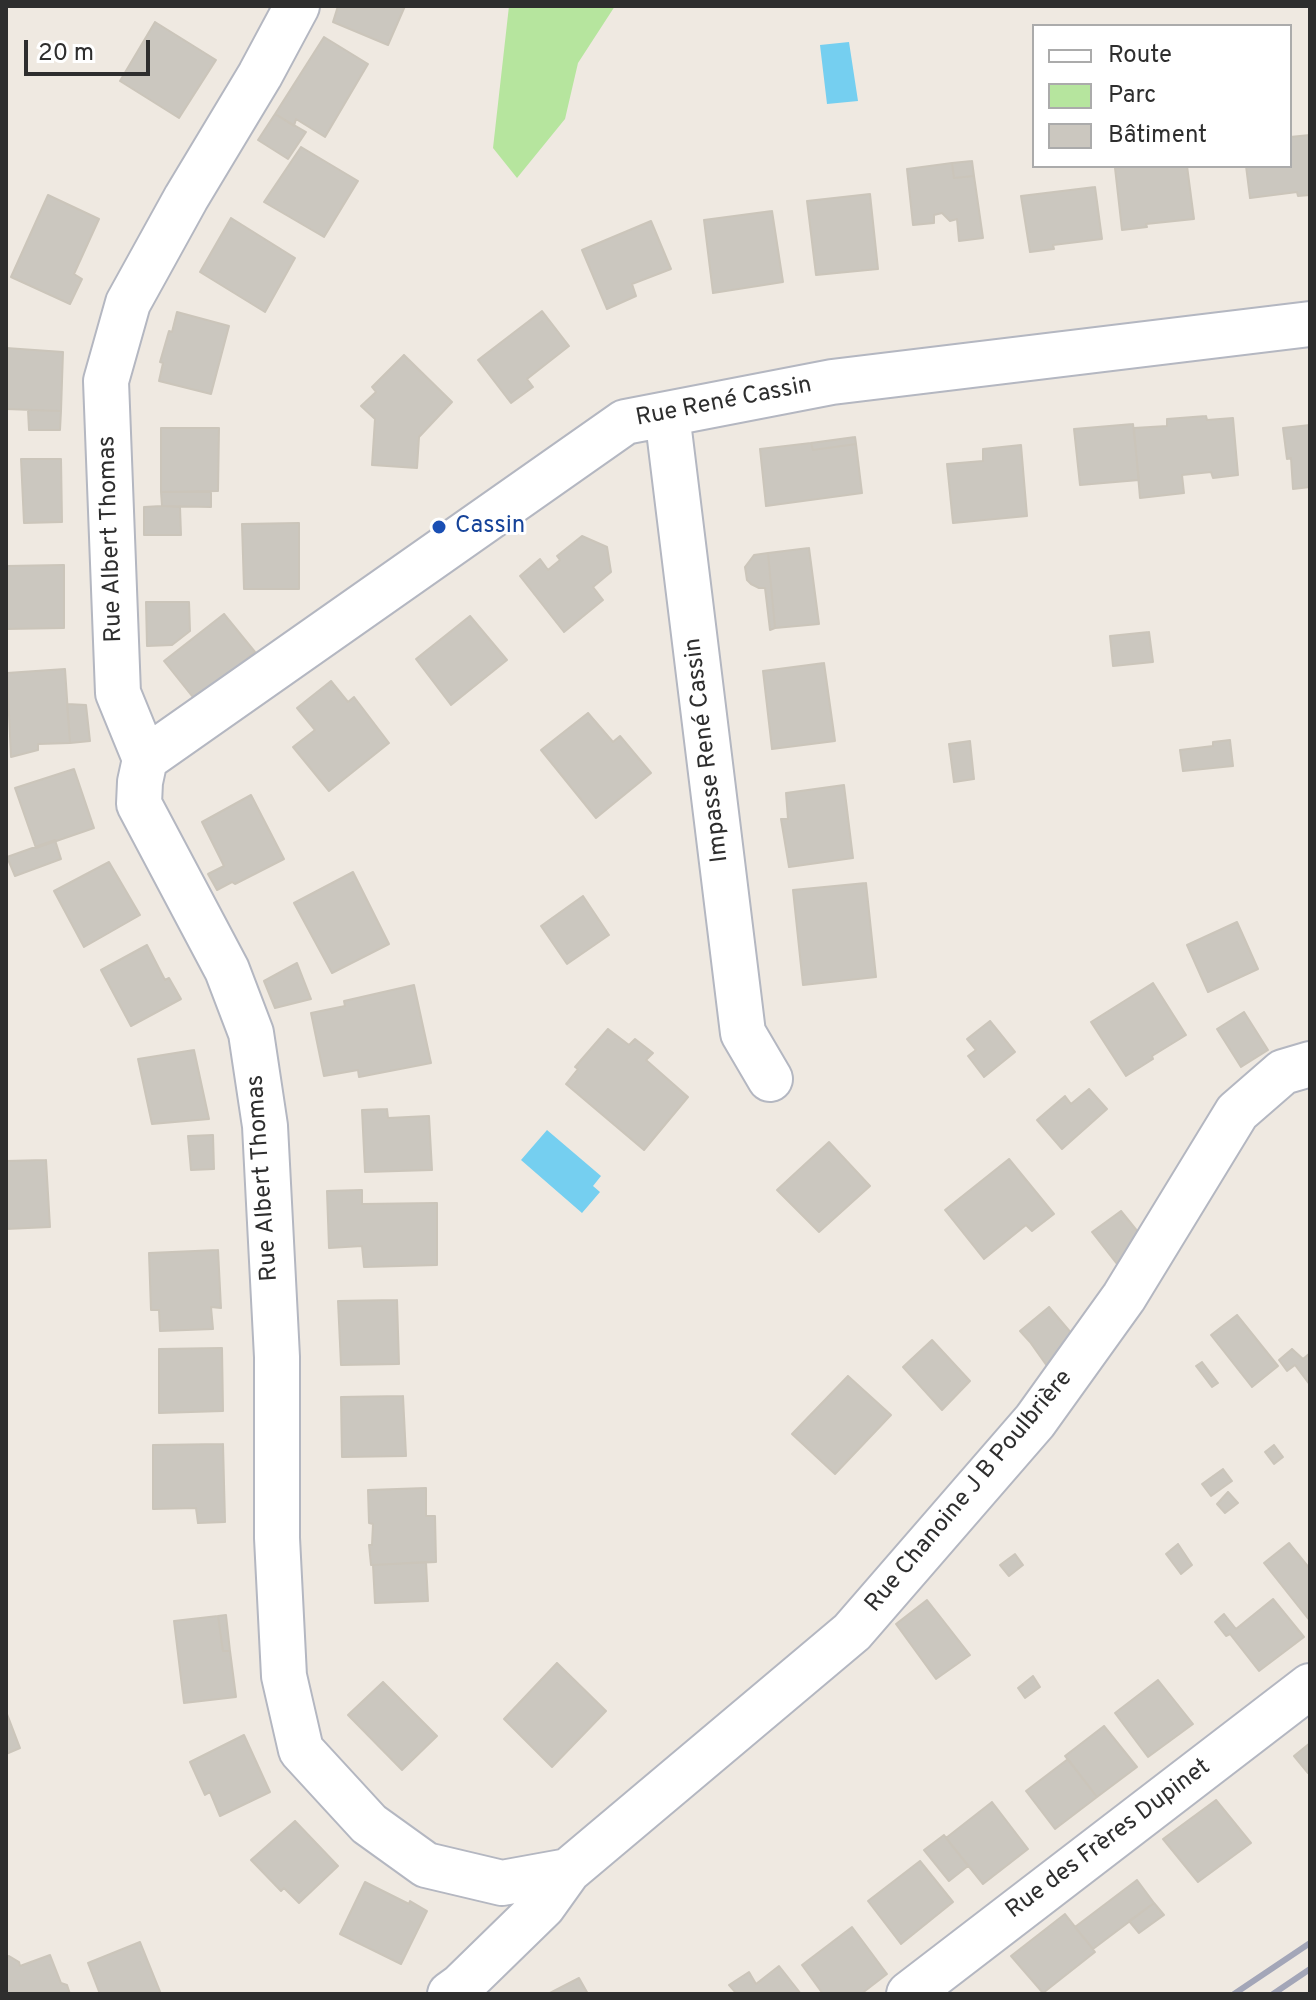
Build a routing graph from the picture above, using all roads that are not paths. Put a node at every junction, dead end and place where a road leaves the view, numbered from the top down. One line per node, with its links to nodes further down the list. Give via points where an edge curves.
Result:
1 (297, 6): 4 (street, Rue Albert Thomas, via 128,303 106,381 118,693)
2 (1310, 324): 3 (street, Rue René Cassin, via 832,382)
3 (667, 414): 4 (street, Rue René Cassin, via 625,422); 6 (street, Impasse René Cassin, via 743,1033)
4 (145, 759): 8 (street, Rue Albert Thomas, via 139,804 227,970 251,1033 266,1142 284,1676 301,1750 369,1824 426,1865 502,1883)
5 (1310, 1064): 8 (street, Rue Chanoine J B Poulbrière, via 1283,1072 1237,1112 1124,1297 1035,1421 852,1632)
6 (770, 1079)
7 (1310, 1686): 10 (street, Rue des Frères Dupinet)
8 (568, 1871): 9 (street, via 543,1906)
9 (450, 1994)
10 (909, 1994)

